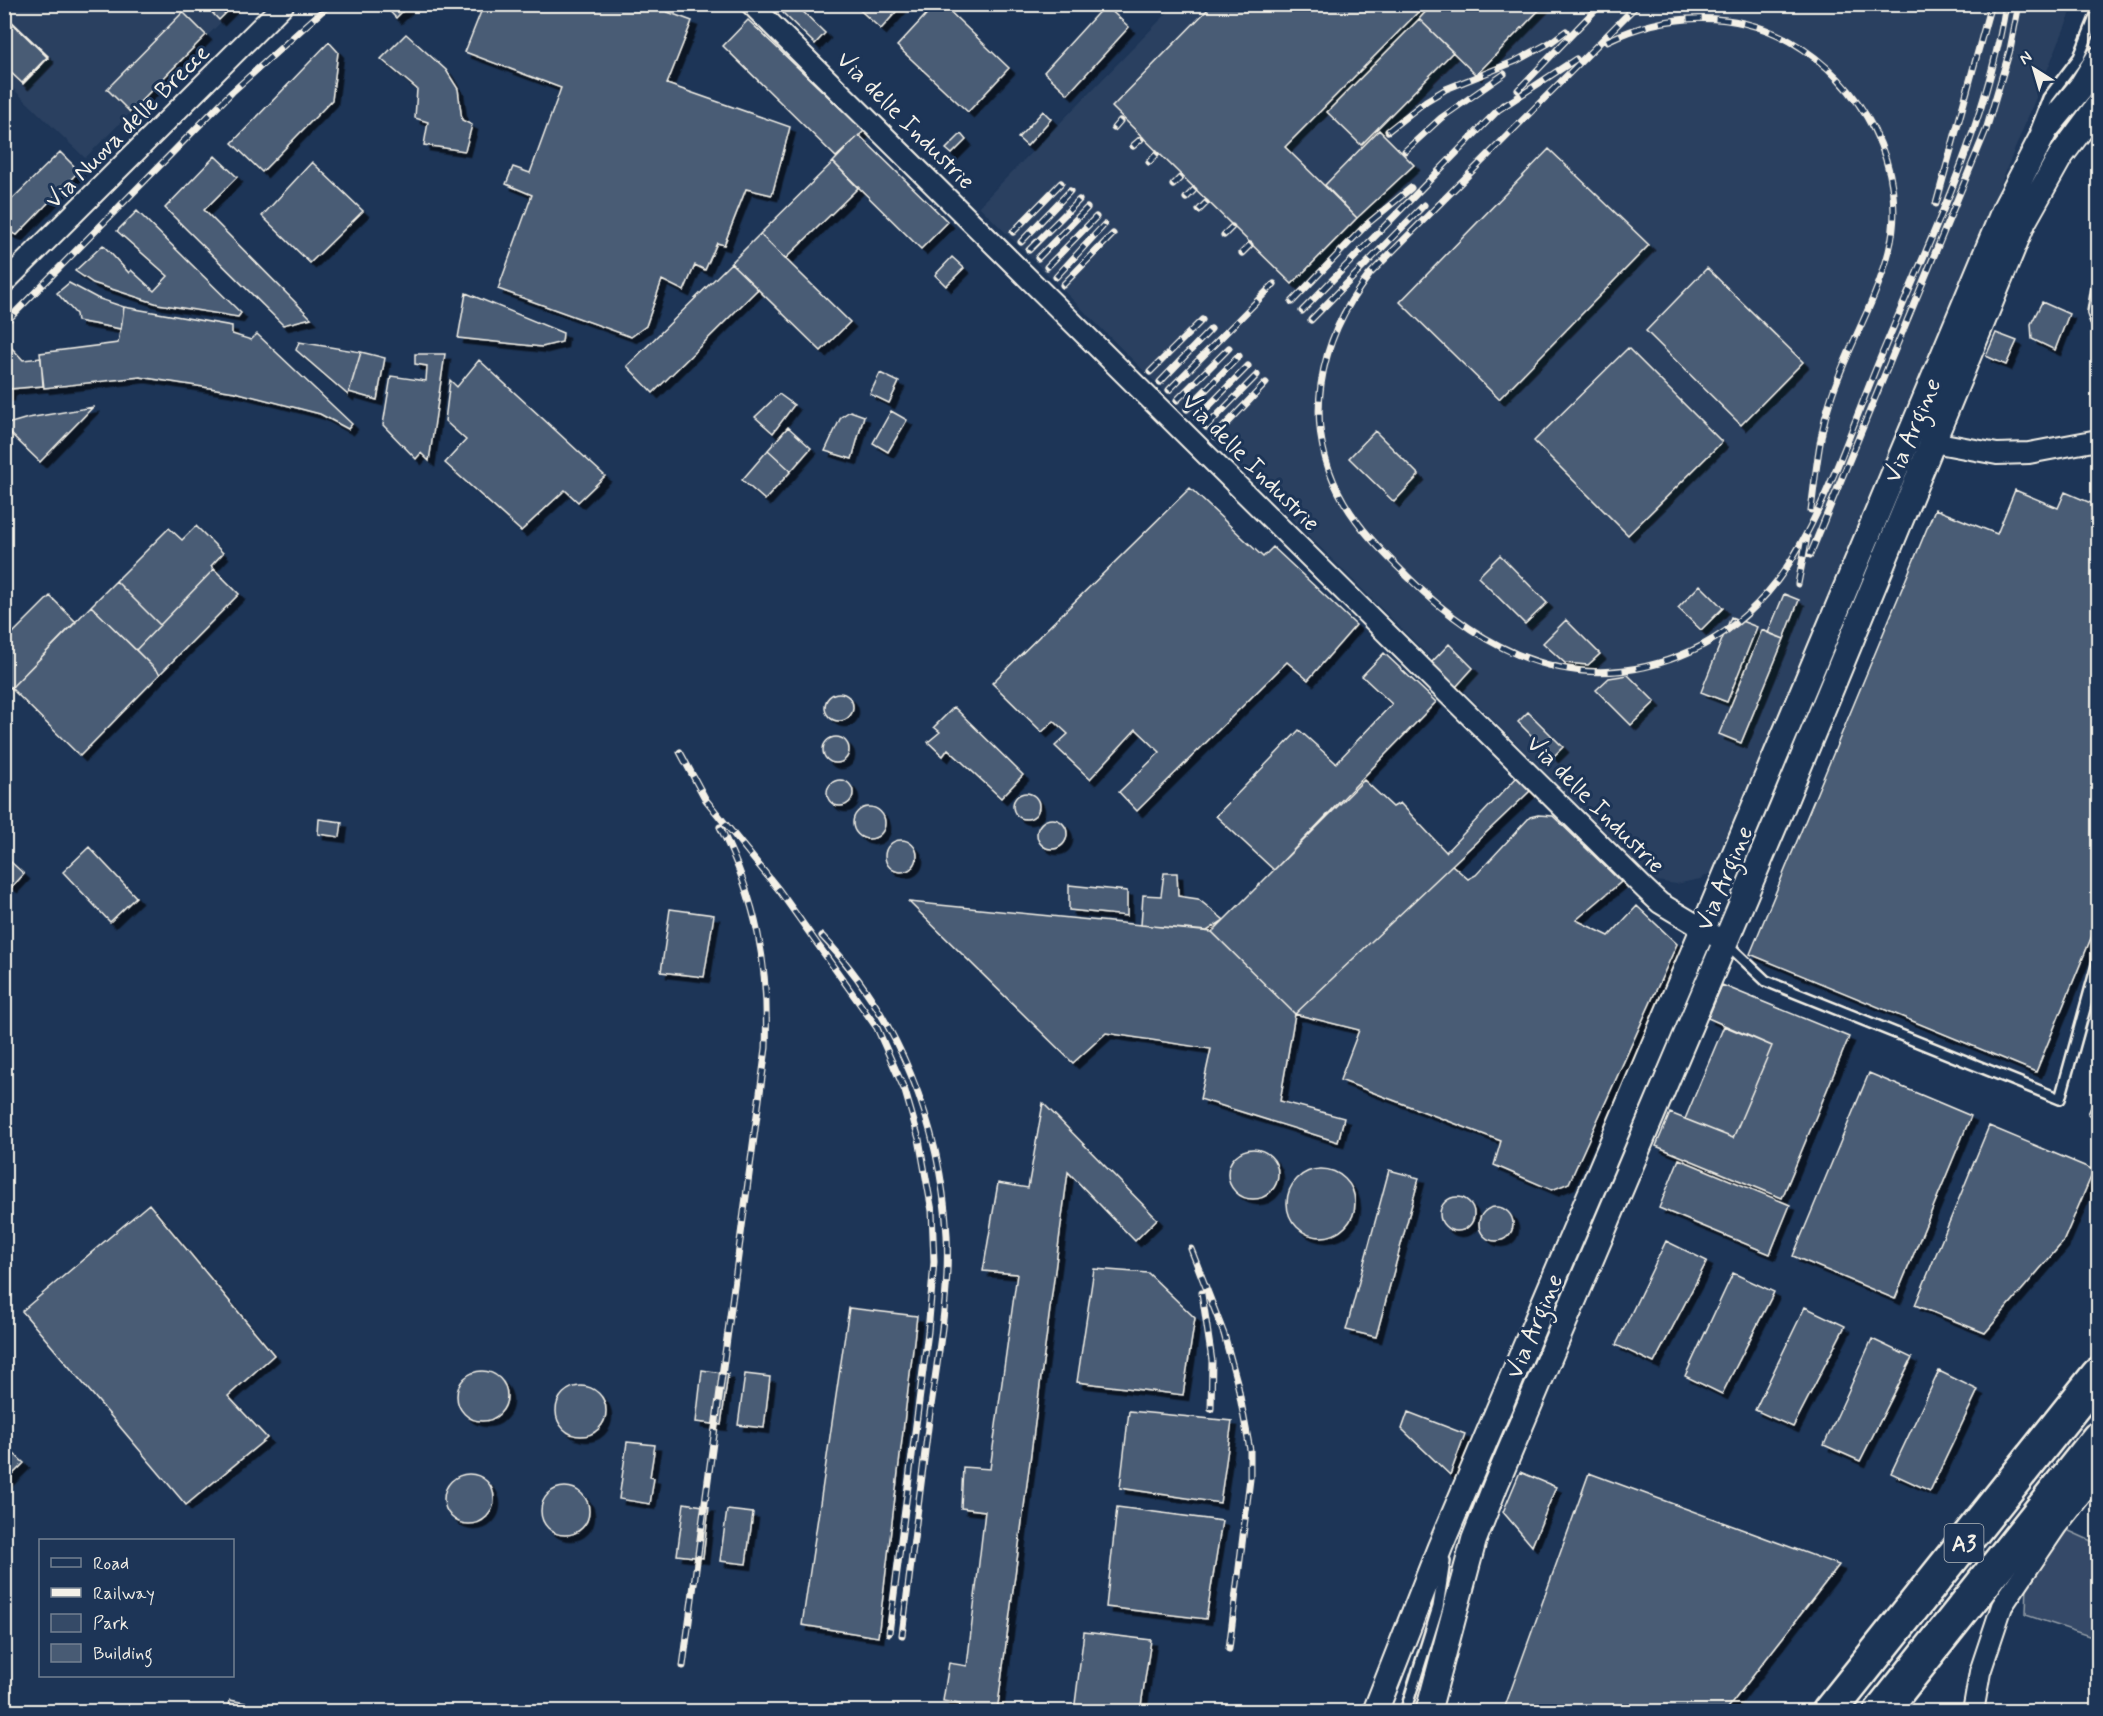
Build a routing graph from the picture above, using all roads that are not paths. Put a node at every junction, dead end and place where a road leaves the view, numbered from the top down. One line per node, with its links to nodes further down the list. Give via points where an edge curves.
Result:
1 (284, 4): 8 (street, Via Nuova delle Brecce)
2 (751, 4): 13 (street, Via delle Industrie, via 1645,889 1660,903)
3 (2098, 10): 6 (lane, via 2075,64 2048,98)
4 (2098, 59): 6 (street, Via Argine, via 2046,129)
5 (2098, 106): 12 (street, Via Argine, via 2060,157 2031,208)
6 (2019, 178): 10 (street, Via Argine)
7 (2098, 282): 9 (lane, via 2093,312)
8 (4, 283)
9 (2098, 327)
10 (1910, 435): 12 (street); 13 (street, Via Argine)
11 (2098, 440): 12 (street, via 2029,453 1997,454)
12 (1933, 442): 14 (street, Via Argine)
13 (1703, 929): 14 (street, Via delle Industrie); 19 (street, Via Argine)
14 (1725, 942): 15 (lane, via 1766,981 2060,1099); 23 (street, Via Argine, via 1474,1540)
15 (2098, 961)
16 (2098, 1375): 20 (highway, A3)
17 (2098, 1439): 26 (highway, A3)
18 (2098, 1473): 27 (street, via 2002,1606 1980,1672)
19 (1450, 1523): 21 (street, Via Argine); 22 (lane, via 1438,1606)
20 (1892, 1632): 24 (highway); 25 (highway, A3)
21 (1375, 1712)
22 (1405, 1712)
23 (1428, 1712)
24 (1820, 1712)
25 (1829, 1712)
26 (1881, 1712)
27 (1973, 1712)

